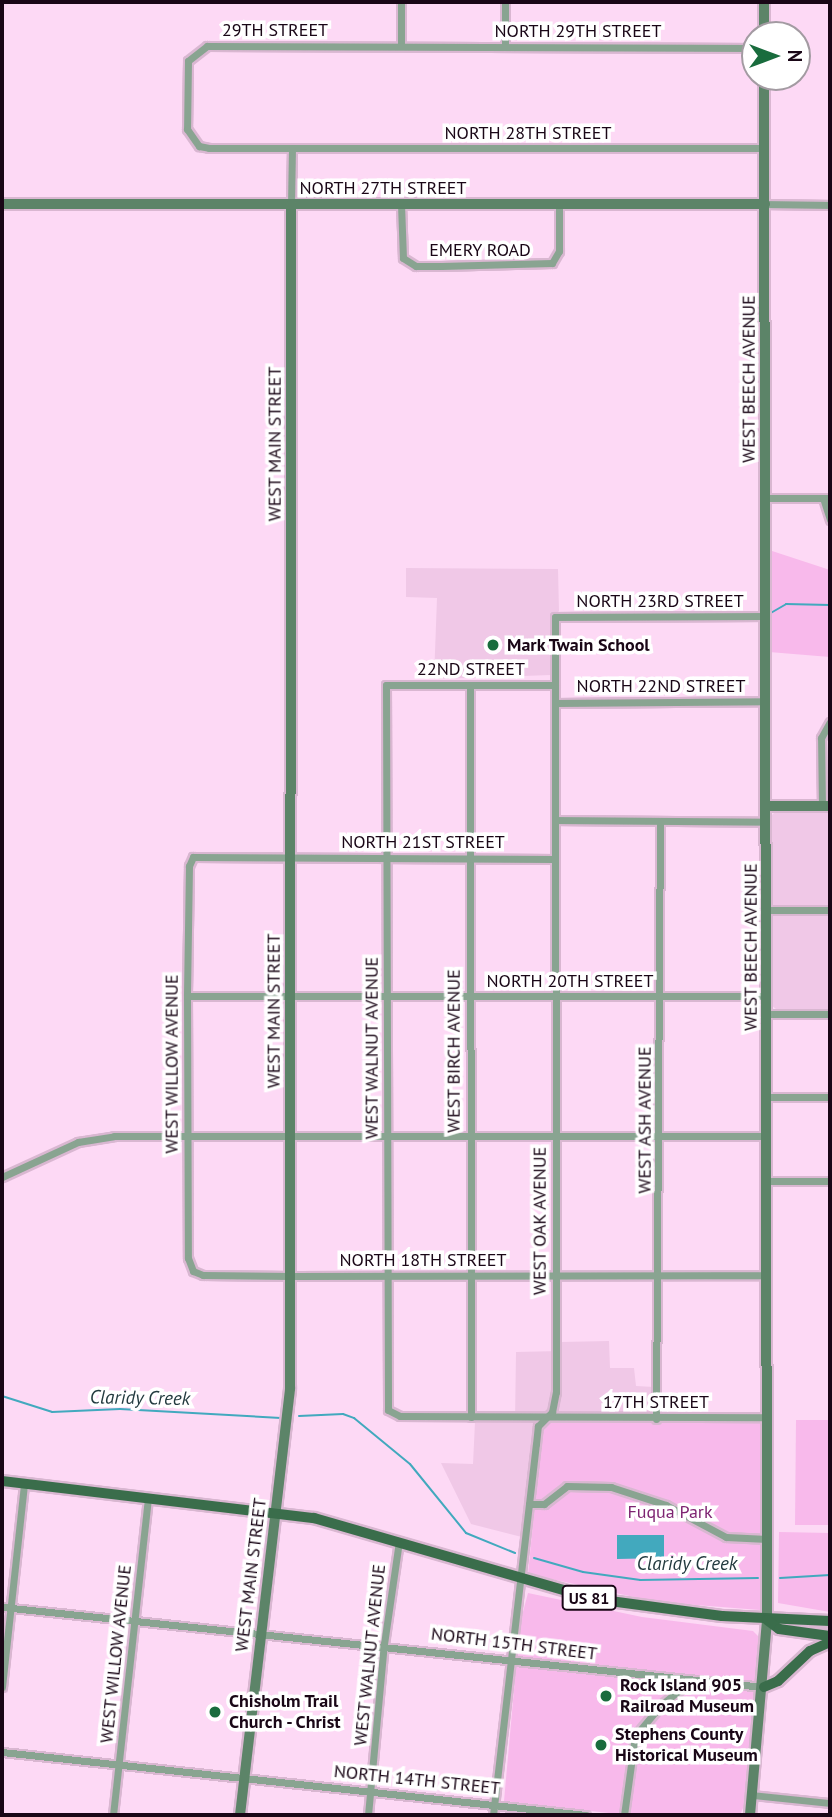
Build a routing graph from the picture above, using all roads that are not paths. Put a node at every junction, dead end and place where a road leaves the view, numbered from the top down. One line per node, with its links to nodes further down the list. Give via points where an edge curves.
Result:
1 (401, 2): 5 (street)
2 (505, 2): 6 (street)
3 (764, 2): 4 (street)
4 (764, 21)
5 (401, 45): 6 (street, NORTH 29TH STREET); 9 (street, 29TH STREET, via 207,46 188,61 187,129 199,146)
6 (505, 46): 7 (street, NORTH 29TH STREET)
7 (741, 48)
8 (764, 91): 10 (street, WEST BEECH AVENUE)
9 (292, 148): 10 (street, NORTH 28TH STREET); 15 (street)
10 (765, 149): 14 (street, WEST BEECH AVENUE)
11 (2, 204): 15 (street, NORTH 27TH STREET)
12 (401, 204): 13 (street, NORTH 27TH STREET); 13 (street, EMERY ROAD, via 401,253 406,262 416,266 496,266 552,263 559,251); 15 (street, NORTH 27TH STREET)
13 (559, 204): 14 (street, NORTH 27TH STREET)
14 (765, 204): 16 (street); 17 (street, WEST BEECH AVENUE)
15 (291, 205): 34 (street, WEST MAIN STREET)
16 (830, 205)
17 (764, 498): 18 (street); 20 (street, WEST BEECH AVENUE)
18 (827, 498): 19 (street)
19 (830, 520)
20 (765, 616): 21 (street, NORTH 23RD STREET); 25 (street, WEST BEECH AVENUE)
21 (555, 617): 24 (street, WEST OAK AVENUE)
22 (386, 685): 23 (street, 22ND STREET); 35 (street, WEST WALNUT AVENUE)
23 (470, 685): 24 (street, 22ND STREET); 36 (street, WEST BIRCH AVENUE)
24 (555, 685): 26 (street, WEST OAK AVENUE)
25 (766, 701): 26 (street, NORTH 22ND STREET); 28 (street, WEST BEECH AVENUE)
26 (556, 703): 30 (street, WEST OAK AVENUE)
27 (830, 722): 29 (street, via 821,738)
28 (766, 806): 29 (street); 32 (street, WEST BEECH AVENUE)
29 (826, 806)
30 (555, 820): 31 (street); 37 (street, WEST OAK AVENUE)
31 (660, 821): 32 (street); 41 (street, WEST ASH AVENUE)
32 (766, 822): 38 (street, WEST BEECH AVENUE)
33 (193, 857): 34 (street, NORTH 21ST STREET); 40 (street, WEST WILLOW AVENUE, via 189,866)
34 (291, 857): 35 (street, NORTH 21ST STREET); 43 (street, WEST MAIN STREET)
35 (387, 858): 36 (street, NORTH 21ST STREET); 44 (street, WEST WALNUT AVENUE)
36 (470, 858): 37 (street, NORTH 21ST STREET); 45 (street, WEST BIRCH AVENUE)
37 (555, 859): 46 (street, WEST OAK AVENUE)
38 (767, 910): 39 (street); 42 (street, WEST BEECH AVENUE)
39 (830, 910)
40 (187, 996): 43 (street, NORTH 20TH STREET); 56 (street, WEST WILLOW AVENUE)
41 (661, 996): 42 (street, NORTH 20TH STREET); 46 (street, NORTH 20TH STREET); 52 (street, WEST ASH AVENUE)
42 (766, 996): 47 (street, WEST BEECH AVENUE)
43 (290, 997): 44 (street, NORTH 20TH STREET); 57 (street, WEST MAIN STREET)
44 (387, 997): 45 (street, NORTH 20TH STREET); 53 (street, WEST WALNUT AVENUE)
45 (470, 997): 46 (street, NORTH 20TH STREET); 54 (street, WEST BIRCH AVENUE)
46 (556, 997): 51 (street, WEST OAK AVENUE)
47 (766, 1014): 48 (street); 49 (street, WEST BEECH AVENUE)
48 (830, 1014)
49 (766, 1097): 50 (street); 55 (street, WEST BEECH AVENUE)
50 (830, 1097)
51 (556, 1135): 52 (street); 54 (street); 65 (street, WEST OAK AVENUE)
52 (660, 1135): 55 (street); 62 (street, WEST ASH AVENUE)
53 (388, 1136): 54 (street); 57 (street); 63 (street, WEST WALNUT AVENUE)
54 (470, 1136): 64 (street, WEST BIRCH AVENUE)
55 (766, 1136): 59 (street, WEST BEECH AVENUE)
56 (187, 1137): 57 (street); 58 (street, via 94,1138); 61 (street, WEST WILLOW AVENUE, via 188,1258)
57 (290, 1137): 67 (street, WEST MAIN STREET)
58 (2, 1177)
59 (766, 1181): 60 (street); 66 (street, WEST BEECH AVENUE)
60 (830, 1181)
61 (193, 1271): 67 (street, NORTH 18TH STREET)
62 (660, 1274): 65 (street, NORTH 18TH STREET); 66 (street, NORTH 18TH STREET); 72 (street, WEST ASH AVENUE)
63 (388, 1275): 64 (street, NORTH 18TH STREET); 67 (street, NORTH 18TH STREET); 68 (street, WEST WALNUT AVENUE)
64 (471, 1275): 65 (street, NORTH 18TH STREET); 69 (street, WEST BIRCH AVENUE)
65 (556, 1275): 71 (street, WEST OAK AVENUE, via 556,1392 552,1412)
66 (766, 1275): 70 (street, WEST BEECH AVENUE)
67 (290, 1276): 77 (street, WEST MAIN STREET, via 290,1389)
68 (388, 1410): 69 (street, 17TH STREET, via 400,1416)
69 (471, 1417): 71 (street, 17TH STREET)
70 (768, 1417): 72 (street, 17TH STREET); 78 (street, WEST BEECH AVENUE)
71 (544, 1418): 72 (street, 17TH STREET); 76 (street, WEST OAK AVENUE, via 538,1426)
72 (656, 1419)
73 (2, 1481): 74 (main road, US 81)
74 (23, 1483): 75 (main road, US 81); 81 (street)
75 (148, 1497): 77 (main road, US 81); 82 (street, WEST WILLOW AVENUE)
76 (529, 1504): 78 (street, via 544,1504 567,1486 611,1487 666,1505 726,1537); 80 (street, WEST OAK AVENUE)
77 (274, 1511): 79 (main road, US 81); 85 (street, WEST MAIN STREET)
78 (768, 1538): 83 (street, WEST BEECH AVENUE)
79 (400, 1540): 80 (main road, US 81); 88 (street, WEST WALNUT AVENUE)
80 (520, 1580): 83 (main road, US 81, via 631,1605); 89 (street, WEST OAK AVENUE)
81 (5, 1607): 82 (street, NORTH 15TH STREET); 91 (street)
82 (138, 1618): 85 (street, NORTH 15TH STREET); 94 (street, WEST WILLOW AVENUE)
83 (772, 1618): 84 (main road, US 81); 86 (main road, US 81, via 779,1629); 92 (street, WEST BEECH AVENUE)
84 (830, 1621)
85 (261, 1633): 88 (street, NORTH 15TH STREET); 95 (street, WEST MAIN STREET)
86 (830, 1636)
87 (830, 1642): 92 (main road, via 810,1651 778,1681)
88 (384, 1644): 89 (street, NORTH 15TH STREET); 96 (street, WEST WALNUT AVENUE)
89 (512, 1660): 90 (street, NORTH 15TH STREET); 99 (street, WEST OAK AVENUE)
90 (691, 1681): 92 (street, NORTH 15TH STREET); 105 (street, via 661,1704 635,1736)
91 (2, 1686)
92 (764, 1687): 97 (street, WEST BEECH AVENUE)
93 (2, 1752): 94 (street, NORTH 14TH STREET)
94 (120, 1762): 95 (street, NORTH 14TH STREET); 100 (street, WEST WILLOW AVENUE)
95 (244, 1778): 96 (street, NORTH 14TH STREET); 101 (street, WEST MAIN STREET)
96 (372, 1791): 99 (street, NORTH 14TH STREET); 102 (street, WEST WALNUT AVENUE)
97 (752, 1795): 98 (street); 106 (street, WEST BEECH AVENUE)
98 (830, 1803)
99 (494, 1805): 103 (street, WEST OAK AVENUE); 104 (street, NORTH 14TH STREET)
100 (113, 1815)
101 (240, 1815)
102 (369, 1815)
103 (493, 1815)
104 (586, 1815)
105 (624, 1815)
106 (750, 1815)

